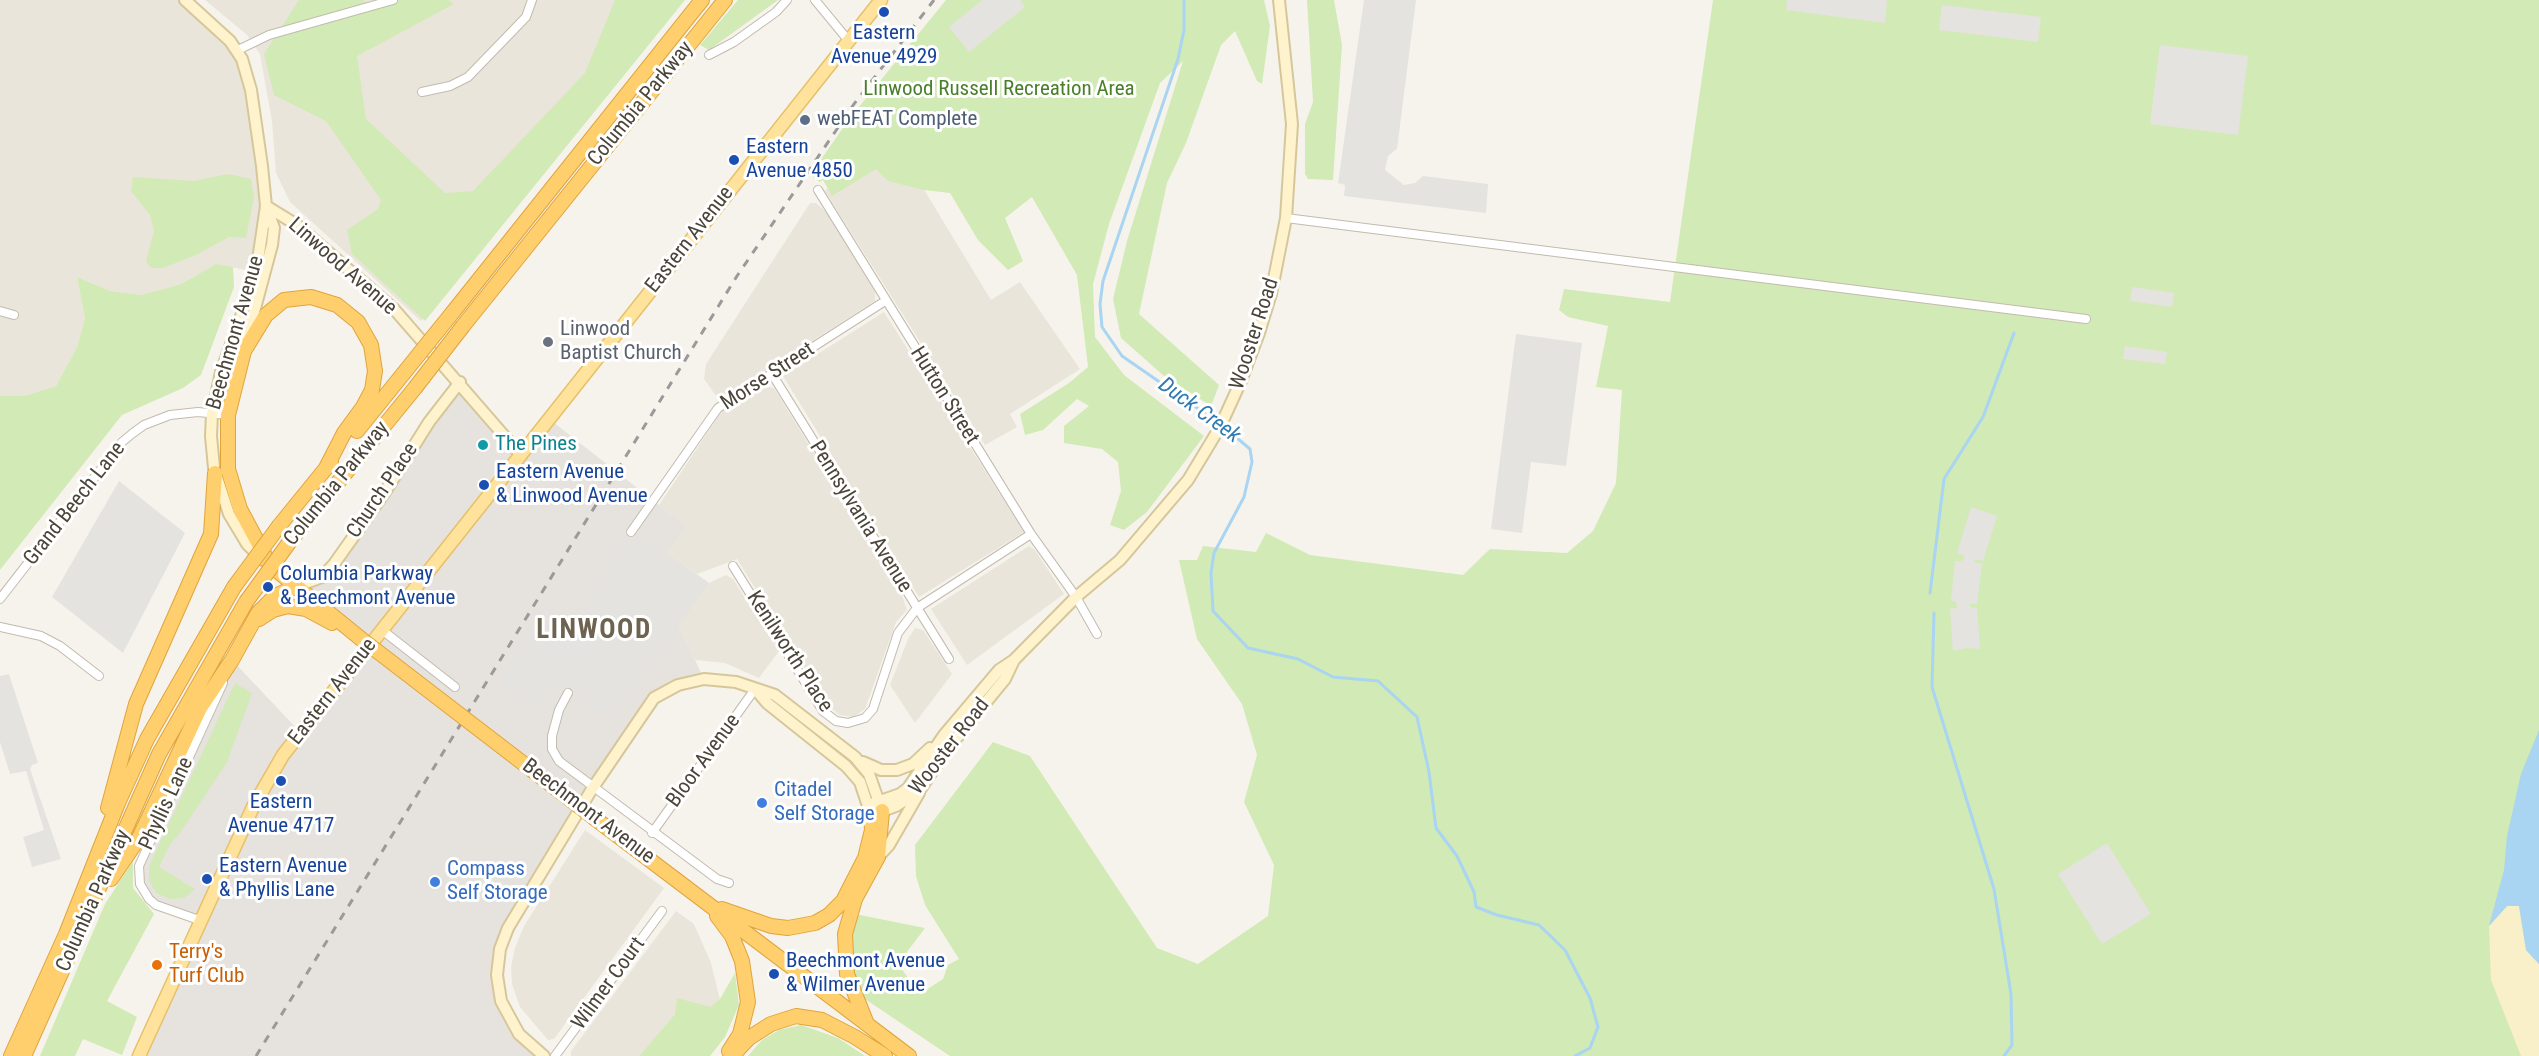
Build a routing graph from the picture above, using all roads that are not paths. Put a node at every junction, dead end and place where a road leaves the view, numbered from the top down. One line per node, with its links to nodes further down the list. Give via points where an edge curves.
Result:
1 (185, 0): 11 (street, Linwood Avenue)
2 (393, 0): 11 (street, via 269,35)
3 (532, 0): 13 (street, via 526,17 468,77)
4 (702, 0): 27 (highway, Columbia Parkway, bridge)
5 (724, 0): 59 (highway, Columbia Parkway, bridge, via 291,540 246,602 159,754)
6 (787, 0): 12 (street, via 751,30)
7 (815, 0): 10 (street)
8 (881, 0): 10 (main road, Eastern Avenue)
9 (1279, 0): 16 (street, Wooster Road, via 1292,124)
10 (848, 40): 26 (main road, Eastern Avenue)
11 (238, 50): 15 (street, Linwood Avenue, via 252,90)
12 (709, 54)
13 (422, 92)
14 (818, 190): 17 (street, Hutton Street)
15 (266, 206): 21 (street, Beechmont Avenue, via 274,228 272,245); 23 (street, Linwood Avenue, via 297,225 394,309); 24 (street, Beechmont Avenue, via 256,272 221,372)
16 (1287, 218): 20 (street); 34 (street, Wooster Road, via 1268,303 1234,398 1200,461 1120,561)
17 (885, 301): 22 (street, Morse Street); 30 (street, Hutton Street)
18 (0, 310): 19 (street)
19 (14, 315)
20 (2086, 319)
21 (244, 351): 25 (highway, Beechmont Avenue); 27 (highway, via 267,315 284,300 324,300 358,321 375,358 372,390)
22 (772, 374): 29 (street, Morse Street, via 718,408); 36 (street, Pennsylvania Avenue)
23 (460, 382): 26 (street, Linwood Avenue); 33 (street, Church Place, via 334,564 322,577)
24 (212, 414): 25 (street, Grand Beech Lane); 28 (street, Beechmont Avenue); 35 (street, Grand Beech Lane, via 170,415 133,433)
25 (228, 415): 31 (highway, Beechmont Avenue, via 227,453 234,490)
26 (520, 454): 39 (main road, Eastern Avenue)
27 (326, 468): 56 (highway, Columbia Parkway, bridge, via 234,587 147,739)
28 (215, 473): 31 (street, Beechmont Avenue, via 237,530); 56 (highway, via 211,534 136,704)
29 (631, 532)
30 (1030, 534): 34 (street, Hutton Street); 36 (street, Kenilworth Place)
31 (270, 565): 33 (highway, Beechmont Avenue)
32 (733, 566): 36 (street, Kenilworth Place, via 824,711 844,723 857,722 872,712 898,633)
33 (295, 587): 38 (highway, via 265,605); 40 (highway, Beechmont Avenue)
34 (1076, 597): 41 (street); 44 (street, Wooster Road)
35 (0, 599)
36 (917, 608): 42 (street, Pennsylvania Avenue)
37 (0, 627): 45 (street, via 41,636 60,645)
38 (251, 627): 40 (highway, via 264,615 288,606 306,609); 43 (highway)
39 (382, 630): 46 (street); 61 (main road, Eastern Avenue, via 271,773)
40 (354, 634): 58 (highway, Beechmont Avenue, bridge)
41 (1097, 634)
42 (949, 659)
43 (232, 660): 59 (highway, via 200,708 139,838); 61 (street, Phyllis Lane, via 139,866 140,884 149,899)
44 (1014, 660): 49 (street, Wooster Road, via 999,670); 52 (street, Wooster Road, via 1005,680 945,752)
45 (99, 676)
46 (455, 687)
47 (755, 689): 50 (street, via 775,695); 51 (street, via 711,679 691,681 665,691 643,711); 53 (street, via 846,766); 54 (street, Bloor Avenue)
48 (567, 693): 51 (street, via 555,720 552,749 559,761)
49 (944, 735): 50 (street, via 906,768 881,770); 53 (street, Wooster Road, via 908,788)
50 (855, 757): 53 (street, via 869,774)
51 (592, 789): 54 (street); 66 (street, via 508,928 499,955 501,1001 519,1034)
52 (920, 790): 53 (street, Wooster Road, via 907,801); 55 (street, via 889,845)
53 (875, 808): 55 (highway); 58 (highway, via 865,858 843,901 829,915 814,923 788,928)
54 (652, 833): 57 (street, via 717,879)
55 (878, 856): 62 (highway, via 855,899 845,934 847,974)
56 (89, 876): 63 (highway, Columbia Parkway)
57 (729, 883)
58 (709, 905): 62 (highway, Beechmont Avenue); 68 (highway, via 732,936 746,980 746,1016)
59 (91, 908): 64 (highway, Columbia Parkway)
60 (662, 910): 67 (street, Wilmer Court)
61 (199, 920): 65 (main road, Eastern Avenue)
62 (867, 1024): 71 (highway, Beechmont Avenue)
63 (11, 1056)
64 (24, 1056)
65 (139, 1056)
66 (544, 1056)
67 (555, 1056)
68 (726, 1056)
69 (732, 1056): 70 (highway, via 749,1038 771,1024 796,1016 822,1020)
70 (885, 1056)
71 (909, 1056)

